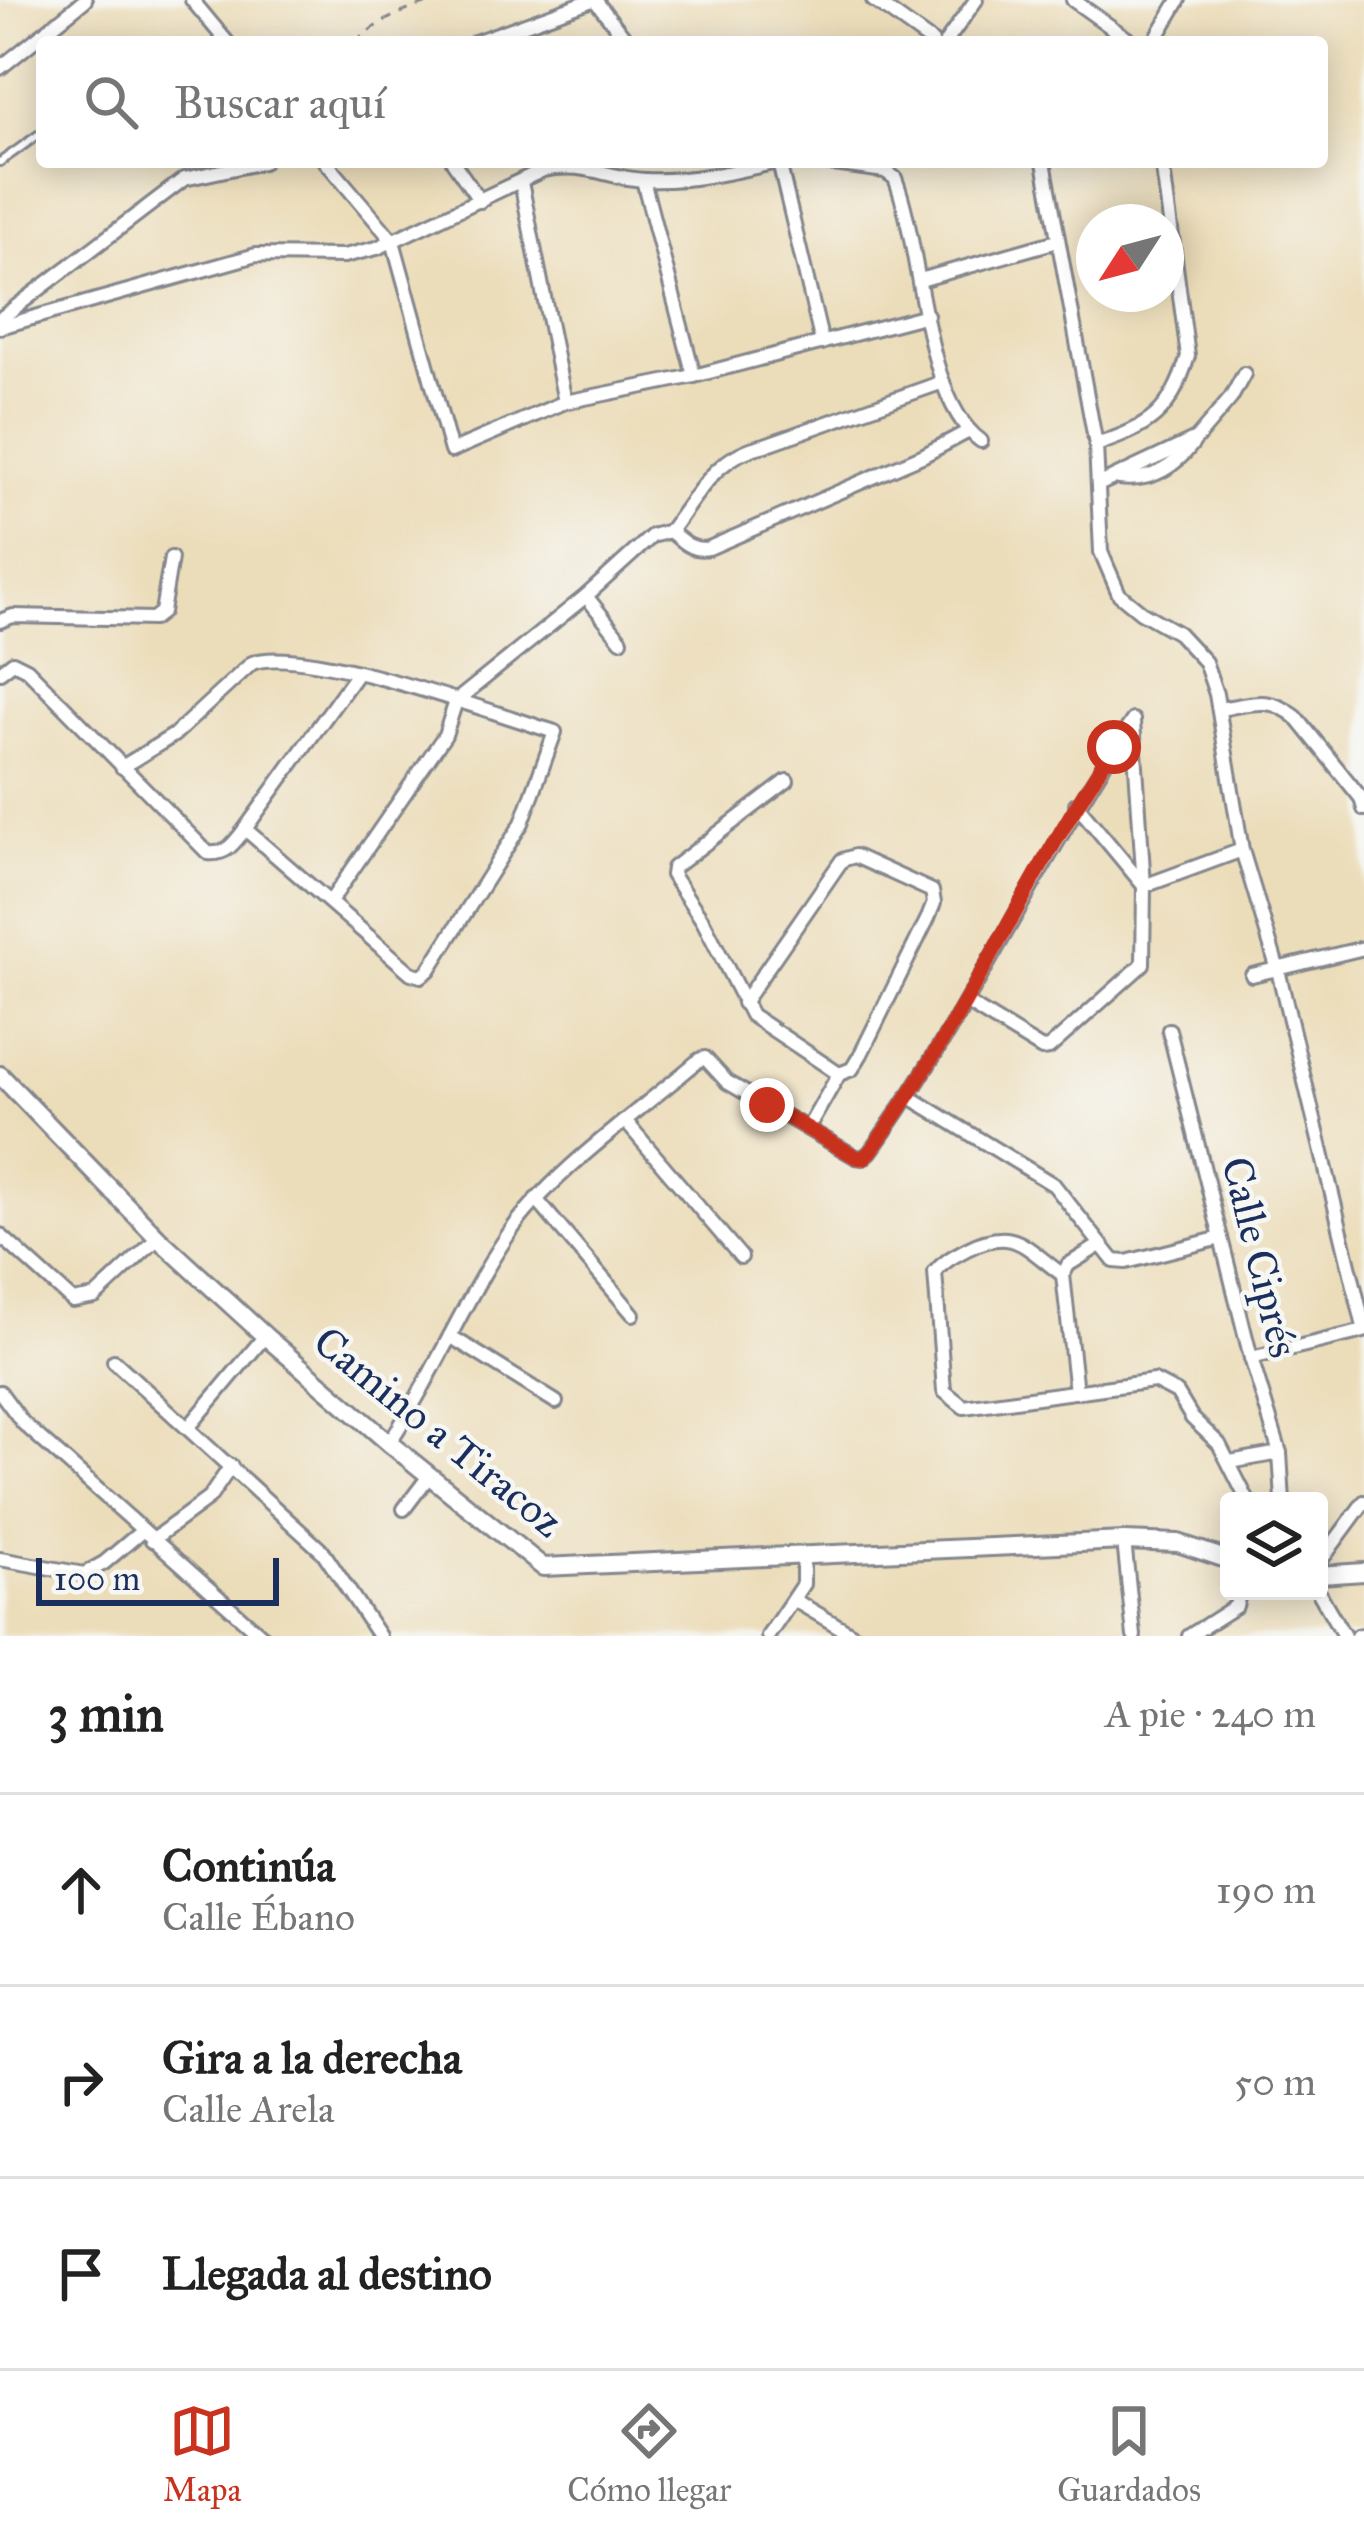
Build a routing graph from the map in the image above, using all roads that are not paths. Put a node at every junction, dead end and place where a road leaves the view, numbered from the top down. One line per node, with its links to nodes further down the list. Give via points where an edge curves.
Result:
1 (85, 0): 8 (street)
2 (192, 0): 9 (street)
3 (593, 0): 10 (street); 11 (street)
4 (873, 0): 12 (street)
5 (976, 0): 13 (street)
6 (1073, 0): 14 (street)
7 (1179, 0): 15 (street)
8 (40, 36)
9 (222, 36)
10 (493, 36)
11 (623, 36)
12 (924, 36)
13 (950, 36)
14 (1124, 36)
15 (1158, 36)
16 (36, 39): 17 (street)
17 (0, 68)
18 (36, 136): 19 (lane)
19 (0, 162)
20 (234, 168): 37 (street, via 184,179)
21 (331, 168): 33 (street)
22 (457, 168): 32 (street)
23 (550, 168): 31 (street)
24 (590, 168): 30 (street)
25 (721, 168): 30 (street)
26 (779, 168): 38 (street)
27 (880, 168): 35 (street, via 902,194)
28 (1045, 168): 34 (street)
29 (1163, 168): 45 (street, via 1188,356 1154,420)
30 (643, 180): 40 (street)
31 (521, 182): 32 (street); 42 (street)
32 (480, 201): 33 (street)
33 (393, 241): 37 (street, via 344,256 256,255); 42 (street, via 451,451)
34 (1057, 241): 35 (street); 45 (street)
35 (920, 280): 36 (street)
36 (927, 315): 38 (street); 41 (street)
37 (0, 323)
38 (822, 343): 40 (street)
39 (1244, 374): 46 (street, via 1196,439)
40 (694, 376): 42 (street)
41 (943, 382): 43 (street); 47 (street, via 742,450 725,460)
42 (565, 402)
43 (968, 431): 44 (street); 47 (street, via 709,548 690,547)
44 (981, 441)
45 (1096, 445): 46 (street)
46 (1098, 485): 55 (street, via 1101,552 1119,594 1178,633 1204,662)
47 (670, 531): 49 (street, via 652,536)
48 (171, 558): 50 (street, via 162,612 153,619)
49 (586, 596): 51 (street); 54 (street)
50 (0, 621)
51 (621, 640)
52 (0, 672): 56 (street, via 13,662 28,669)
53 (358, 672): 54 (street); 56 (street, via 268,657 252,663 174,735); 60 (street)
54 (456, 701): 63 (street, via 445,735); 63 (street, via 555,732 522,823 421,976)
55 (1219, 709): 59 (street, via 1283,706); 61 (street)
56 (122, 767): 60 (street, via 208,853 229,850)
57 (787, 781): 67 (street, via 673,868)
58 (1076, 804): 62 (street); 62 (street, via 1132,720); 68 (street)
59 (1364, 809)
60 (245, 829): 63 (street)
61 (1242, 850): 62 (street); 65 (street)
62 (1144, 886): 68 (street, via 1143,964 1048,1048)
63 (330, 902)
64 (1364, 949): 65 (street)
65 (1278, 970): 66 (street); 83 (street)
66 (1252, 975)
67 (743, 1003): 70 (street); 70 (street, via 849,856 922,884 934,897 928,918 861,1054)
68 (967, 1004): 72 (street)
69 (1169, 1030): 78 (street, Calle Ciprés)
70 (839, 1074): 74 (street)
71 (0, 1075): 77 (street, Camino a Tiracoz)
72 (910, 1097): 74 (street, via 863,1158); 79 (street, via 1054,1185)
73 (627, 1123): 74 (street, via 705,1058 727,1082); 75 (street); 80 (street)
74 (808, 1128)
75 (536, 1198): 82 (street); 85 (street)
76 (0, 1235): 77 (street, via 73,1300 95,1297)
77 (158, 1238): 84 (street, Camino a Tiracoz)
78 (1221, 1238): 79 (street, via 1126,1262 1114,1261); 86 (street, Calle Ciprés)
79 (1100, 1244): 81 (street)
80 (741, 1257)
81 (1063, 1275): 89 (street); 89 (street, via 1007,1237 943,1262 934,1272 944,1390 964,1406)
82 (633, 1314)
83 (1364, 1329): 86 (street)
84 (265, 1336): 91 (street); 92 (street, Camino a Tiracoz)
85 (450, 1336): 90 (street); 92 (street)
86 (1251, 1358): 93 (street, Calle Ciprés)
87 (114, 1361): 91 (street)
88 (0, 1392): 101 (street, via 22,1423)
89 (1076, 1392): 94 (street, via 1167,1386)
90 (556, 1402)
91 (188, 1428): 95 (street)
92 (389, 1443): 96 (street, Camino a Tiracoz)
93 (1280, 1453): 94 (street); 98 (street, Calle Ciprés)
94 (1230, 1462): 97 (street)
95 (231, 1466): 101 (street, via 209,1498); 113 (street, via 323,1552)
96 (429, 1476): 100 (street); 105 (street, Camino a Tiracoz, via 543,1567)
97 (1244, 1492)
98 (1282, 1492)
99 (1364, 1502): 103 (street)
100 (404, 1509)
101 (147, 1535): 106 (street, via 84,1574); 112 (street)
102 (1124, 1541): 104 (street, Camino a Tiracoz, via 1178,1543); 105 (street, Camino a Tiracoz); 116 (street)
103 (1328, 1551)
104 (1220, 1557)
105 (803, 1558): 109 (street)
106 (0, 1559)
107 (1364, 1572): 108 (street)
108 (1328, 1574)
109 (794, 1600): 114 (street); 115 (street)
110 (1238, 1600): 117 (street)
111 (1323, 1600): 118 (street)
112 (262, 1636)
113 (379, 1636)
114 (768, 1636)
115 (855, 1636)
116 (1134, 1636)
117 (1189, 1636)
118 (1344, 1636)

